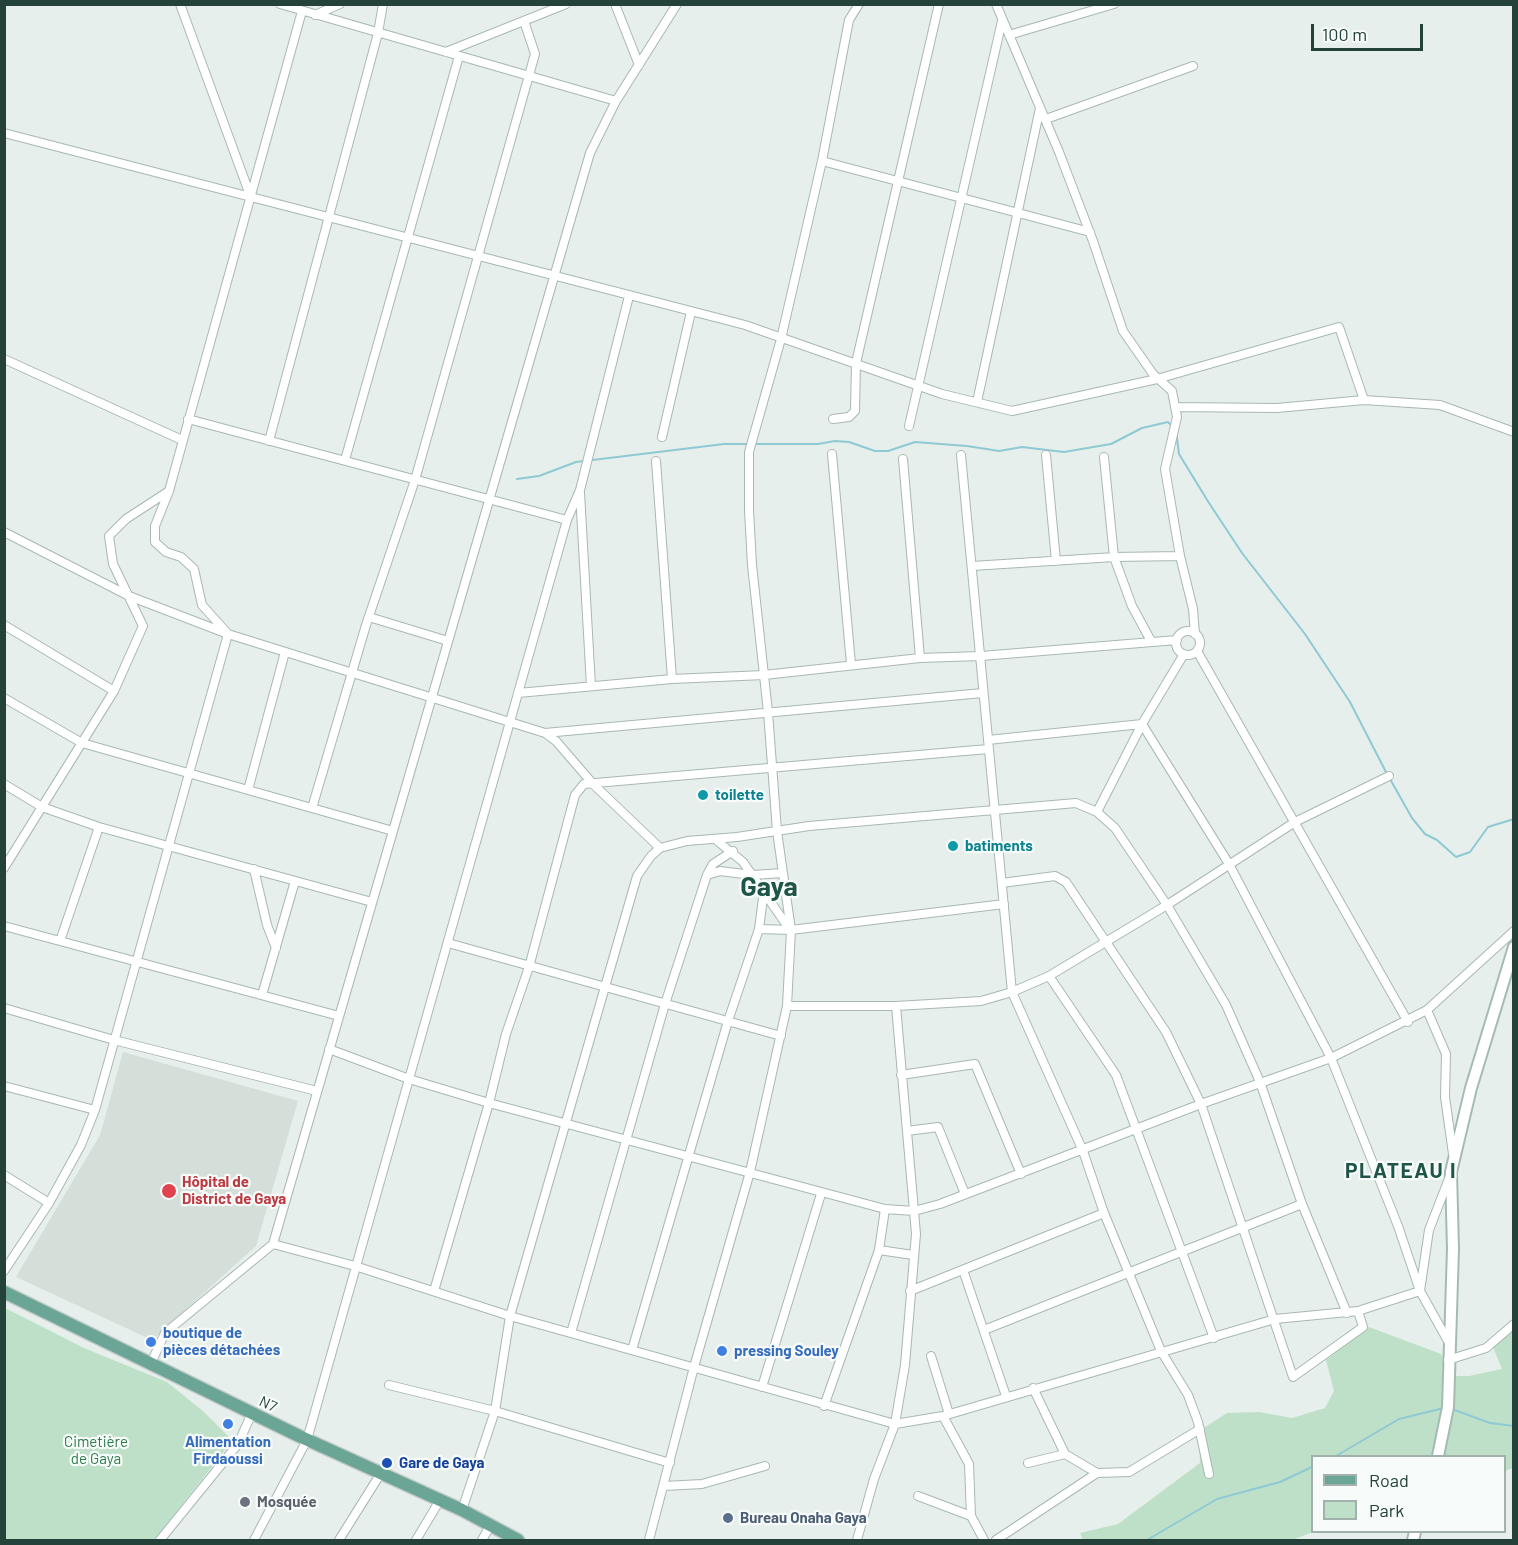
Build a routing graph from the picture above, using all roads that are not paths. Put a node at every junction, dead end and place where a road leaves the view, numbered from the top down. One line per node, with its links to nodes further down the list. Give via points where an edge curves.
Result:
1 (180, 4): 29 (street)
2 (280, 4): 12 (street)
3 (340, 4): 13 (street)
4 (383, 4): 16 (street)
5 (566, 4): 14 (street)
6 (615, 4): 20 (street)
7 (677, 4): 20 (street)
8 (859, 4): 27 (street, via 849,20)
9 (939, 4): 28 (street)
10 (996, 4): 15 (street)
11 (1114, 4): 17 (street)
12 (302, 11): 13 (street); 29 (street)
13 (315, 15): 16 (street)
14 (524, 21): 18 (street); 22 (street, via 535,54)
15 (1002, 21): 17 (street); 30 (street)
16 (378, 33): 18 (street); 32 (street)
17 (1009, 35): 24 (street)
18 (446, 52): 19 (street)
19 (459, 56): 22 (street); 34 (street)
20 (639, 65): 23 (street)
21 (1193, 66): 25 (street)
22 (529, 76): 23 (street); 35 (street)
23 (616, 102): 36 (street, via 590,153)
24 (1041, 106): 25 (street); 31 (street)
25 (1046, 119): 33 (street)
26 (4, 133): 29 (street)
27 (822, 161): 28 (street); 39 (street)
28 (898, 181): 30 (street); 41 (street)
29 (250, 197): 32 (street); 47 (street)
30 (961, 198): 31 (street); 43 (street)
31 (1018, 213): 33 (street); 45 (street)
32 (329, 217): 34 (street); 53 (street)
33 (1090, 232): 42 (street, via 1123,331)
34 (406, 238): 35 (street); 59 (street)
35 (478, 257): 36 (street); 61 (street)
36 (554, 276): 37 (street); 64 (street)
37 (629, 296): 38 (street); 62 (street)
38 (691, 312): 39 (street, via 746,325); 51 (street)
39 (781, 339): 41 (street); 86 (street, via 749,452 749,521)
40 (4, 359): 52 (street)
41 (856, 363): 43 (street); 48 (street, via 855,411 849,417)
42 (1157, 378): 44 (street, via 1339,327); 45 (street, via 1028,409 1012,411); 46 (street, via 1172,391)
43 (917, 385): 45 (street); 49 (street)
44 (1364, 400): 46 (street, via 1277,408); 50 (street, via 1440,405)
45 (977, 402)
46 (1175, 407): 67 (street, via 1177,417 1165,469)
47 (188, 419): 52 (street); 53 (street)
48 (833, 419)
49 (909, 426)
50 (1514, 432)
51 (662, 437)
52 (182, 440): 63 (street)
53 (269, 441): 59 (street)
54 (832, 454): 84 (street)
55 (961, 455): 70 (street)
56 (1046, 455): 69 (street)
57 (1104, 457): 68 (street)
58 (903, 459): 83 (street)
59 (345, 460): 61 (street)
60 (656, 461): 87 (street)
61 (415, 480): 64 (street); 72 (street)
62 (580, 489): 65 (street); 88 (street)
63 (169, 491): 71 (street, via 126,519 109,536 113,564); 74 (street, via 155,526 155,542 194,569 202,605)
64 (489, 500): 65 (street); 77 (street)
65 (567, 520): 90 (street)
66 (4, 532): 71 (street)
67 (1180, 556): 68 (street); 75 (street)
68 (1114, 557): 69 (street); 78 (street, via 1131,606)
69 (1056, 561): 70 (street)
70 (972, 566): 82 (street)
71 (129, 597): 74 (street); 89 (street, via 143,626)
72 (369, 617): 77 (street); 85 (street)
73 (4, 624): 89 (street)
74 (228, 634): 80 (street); 101 (street)
75 (1195, 634): 76 (street, via 1184,632); 79 (street, via 1199,640)
76 (1177, 640): 78 (street); 81 (street)
77 (448, 641): 92 (street)
78 (1151, 641): 82 (street)
79 (1197, 651): 81 (street); 110 (street)
80 (285, 652): 85 (street); 105 (street)
81 (1184, 654): 96 (street)
82 (981, 656): 83 (street); 91 (street)
83 (920, 658): 84 (street)
84 (850, 664): 86 (street)
85 (352, 673): 92 (street); 107 (street)
86 (764, 675): 87 (street); 94 (street)
87 (672, 679): 88 (street)
88 (591, 686): 90 (street)
89 (114, 691): 98 (street)
90 (518, 693): 95 (street)
91 (983, 693): 94 (street); 99 (street)
92 (432, 696): 95 (street); 112 (street)
93 (4, 698): 98 (street)
94 (768, 712): 97 (street); 100 (street)
95 (510, 720): 97 (street); 136 (street)
96 (1142, 724): 99 (street); 109 (street); 118 (street)
97 (545, 733): 104 (street)
98 (82, 743): 101 (street); 106 (street)
99 (988, 745): 100 (street); 108 (street)
100 (771, 770): 104 (street); 113 (street)
101 (189, 773): 105 (street); 115 (street)
102 (1389, 776): 110 (street)
103 (4, 784): 106 (street)
104 (593, 784): 116 (street); 141 (street, via 584,784 575,795)
105 (249, 790): 107 (street)
106 (42, 807): 111 (street); 119 (street)
107 (312, 808): 112 (street)
108 (995, 810): 109 (street, via 1076,803); 113 (street); 125 (street)
109 (1097, 812): 129 (street, via 1115,828)
110 (1295, 822): 118 (street); 153 (street)
111 (99, 827): 115 (street); 134 (street)
112 (393, 831): 127 (street)
113 (777, 831): 114 (street); 121 (street)
114 (715, 839): 116 (street); 117 (street)
115 (168, 846): 120 (street); 140 (street)
116 (660, 848): 143 (street, via 637,876)
117 (733, 851): 122 (street, via 713,864); 123 (street)
118 (1228, 864): 129 (street); 157 (street)
119 (4, 868)
120 (254, 870): 124 (street); 138 (street)
121 (783, 873): 123 (street); 132 (street)
122 (707, 875): 123 (street, via 720,871); 146 (street)
123 (752, 875): 126 (street)
124 (295, 880): 127 (street); 138 (street)
125 (1002, 883): 128 (street); 135 (street, via 1055,876 1066,882)
126 (764, 890): 131 (street); 132 (street)
127 (372, 902): 151 (street)
128 (1004, 904): 132 (street); 144 (street)
129 (1167, 905): 135 (street); 160 (street, via 1226,1005)
130 (4, 926): 134 (street)
131 (759, 929): 132 (street); 152 (street)
132 (790, 930): 147 (street)
133 (1514, 931): 139 (street)
134 (60, 940): 140 (street)
135 (1104, 942): 142 (street); 164 (street, via 1166,1032)
136 (448, 943): 141 (street); 159 (street)
137 (1514, 946): 139 (street); 172 (street)
138 (276, 948): 145 (street)
139 (1494, 949): 150 (street)
140 (136, 961): 145 (street); 155 (street)
141 (529, 967): 143 (street); 163 (street, via 506,1034)
142 (1049, 976): 144 (street); 167 (street, via 1116,1076)
143 (603, 987): 146 (street); 166 (street)
144 (1012, 992): 148 (street, via 981,1001); 170 (street)
145 (262, 995): 151 (street)
146 (665, 1004): 152 (street); 169 (street)
147 (788, 1006): 148 (street); 154 (street)
148 (896, 1006): 158 (street)
149 (4, 1008): 155 (street)
150 (1427, 1010): 153 (street); 172 (street, via 1446,1054 1445,1097)
151 (339, 1016): 156 (street)
152 (728, 1021): 154 (street); 171 (street)
153 (1408, 1022): 157 (street)
154 (781, 1036): 173 (street)
155 (114, 1040): 162 (street); 165 (street)
156 (329, 1049): 159 (street); 162 (street)
157 (1331, 1058): 160 (street); 195 (street)
158 (901, 1075): 168 (street); 175 (street, via 975,1064)
159 (409, 1079): 163 (street); 189 (street)
160 (1260, 1082): 164 (street); 180 (street)
161 (4, 1086): 165 (street)
162 (317, 1091): 185 (street)
163 (489, 1103): 166 (street); 193 (street)
164 (1201, 1104): 167 (street); 184 (street)
165 (94, 1110): 179 (street, via 81,1145)
166 (566, 1122): 169 (street); 199 (street)
167 (1137, 1129): 170 (street); 187 (street)
168 (906, 1131): 178 (street, via 938,1127); 182 (street)
169 (626, 1138): 171 (street); 203 (street)
170 (1083, 1151): 175 (street); 183 (street)
171 (688, 1155): 173 (street); 206 (street)
172 (1454, 1158): 174 (street)
173 (750, 1172): 177 (street); 211 (street)
174 (1451, 1172): 195 (street, via 1429,1230); 205 (street, via 1453,1249)
175 (1022, 1174): 178 (street)
176 (4, 1176): 179 (street)
177 (821, 1194): 181 (street); 213 (street)
178 (965, 1194): 182 (street)
179 (49, 1203): 191 (street)
180 (1302, 1204): 184 (street); 198 (street)
181 (885, 1209): 182 (street); 186 (street)
182 (914, 1211): 188 (street)
183 (1104, 1213): 190 (street); 192 (street)
184 (1243, 1226): 187 (street); 200 (street)
185 (273, 1244): 189 (street); 210 (street, via 165,1333)
186 (879, 1250): 188 (street); 216 (street)
187 (1182, 1251): 192 (street); 204 (street)
188 (913, 1255): 194 (street)
189 (355, 1266): 193 (street); 222 (street)
190 (963, 1270): 194 (street); 202 (street)
191 (4, 1271)
192 (1128, 1271): 202 (street); 207 (street)
193 (434, 1291): 199 (street)
194 (910, 1291): 220 (street, via 905,1365)
195 (1420, 1291): 197 (street); 205 (street)
196 (4, 1292): 210 (main road, N7)
197 (1358, 1311): 198 (street); 200 (street, via 1363,1327 1293,1377)
198 (1347, 1313): 200 (street)
199 (510, 1316): 203 (street); 217 (street)
200 (1275, 1319): 204 (street)
201 (1514, 1324): 209 (street, via 1486,1348)
202 (984, 1330): 215 (street)
203 (571, 1333): 206 (street)
204 (1214, 1338): 207 (street)
205 (1448, 1341): 209 (street)
206 (632, 1350): 211 (street)
207 (1161, 1351): 214 (street); 221 (street, via 1188,1395)
208 (931, 1356): 219 (street)
209 (1448, 1360): 224 (street, via 1448,1407)
210 (151, 1363): 218 (main road, N7)
211 (694, 1367): 213 (street); 225 (street)
212 (389, 1385): 217 (street)
213 (762, 1387): 216 (street)
214 (1033, 1388): 215 (street); 223 (street)
215 (1006, 1396): 219 (street)
216 (824, 1406): 220 (street)
217 (495, 1411): 225 (street); 234 (street)
218 (252, 1413): 222 (main road, N7); 237 (street, via 238,1444)
219 (946, 1415): 220 (street); 235 (street, via 969,1464)
220 (895, 1424): 244 (street)
221 (1200, 1430): 229 (street, via 1129,1472); 230 (street)
222 (307, 1440): 228 (main road, N7); 238 (street)
223 (1065, 1454): 226 (street); 229 (street)
224 (1438, 1455)
225 (670, 1463): 231 (street)
226 (1028, 1463)
227 (765, 1466): 231 (street, via 702,1484)
228 (381, 1473): 233 (main road, N7); 239 (street)
229 (1097, 1473): 246 (street)
230 (1209, 1474)
231 (664, 1486): 243 (street)
232 (918, 1496): 235 (street)
233 (440, 1500): 234 (main road, N7); 240 (street)
234 (462, 1510): 236 (main road, N7)
235 (971, 1516): 245 (street)
236 (490, 1526): 241 (street); 242 (main road, N7)
237 (160, 1540)
238 (254, 1540)
239 (339, 1540)
240 (416, 1540)
241 (482, 1540)
242 (518, 1540)
243 (649, 1540)
244 (857, 1540)
245 (984, 1540)
246 (996, 1540)

